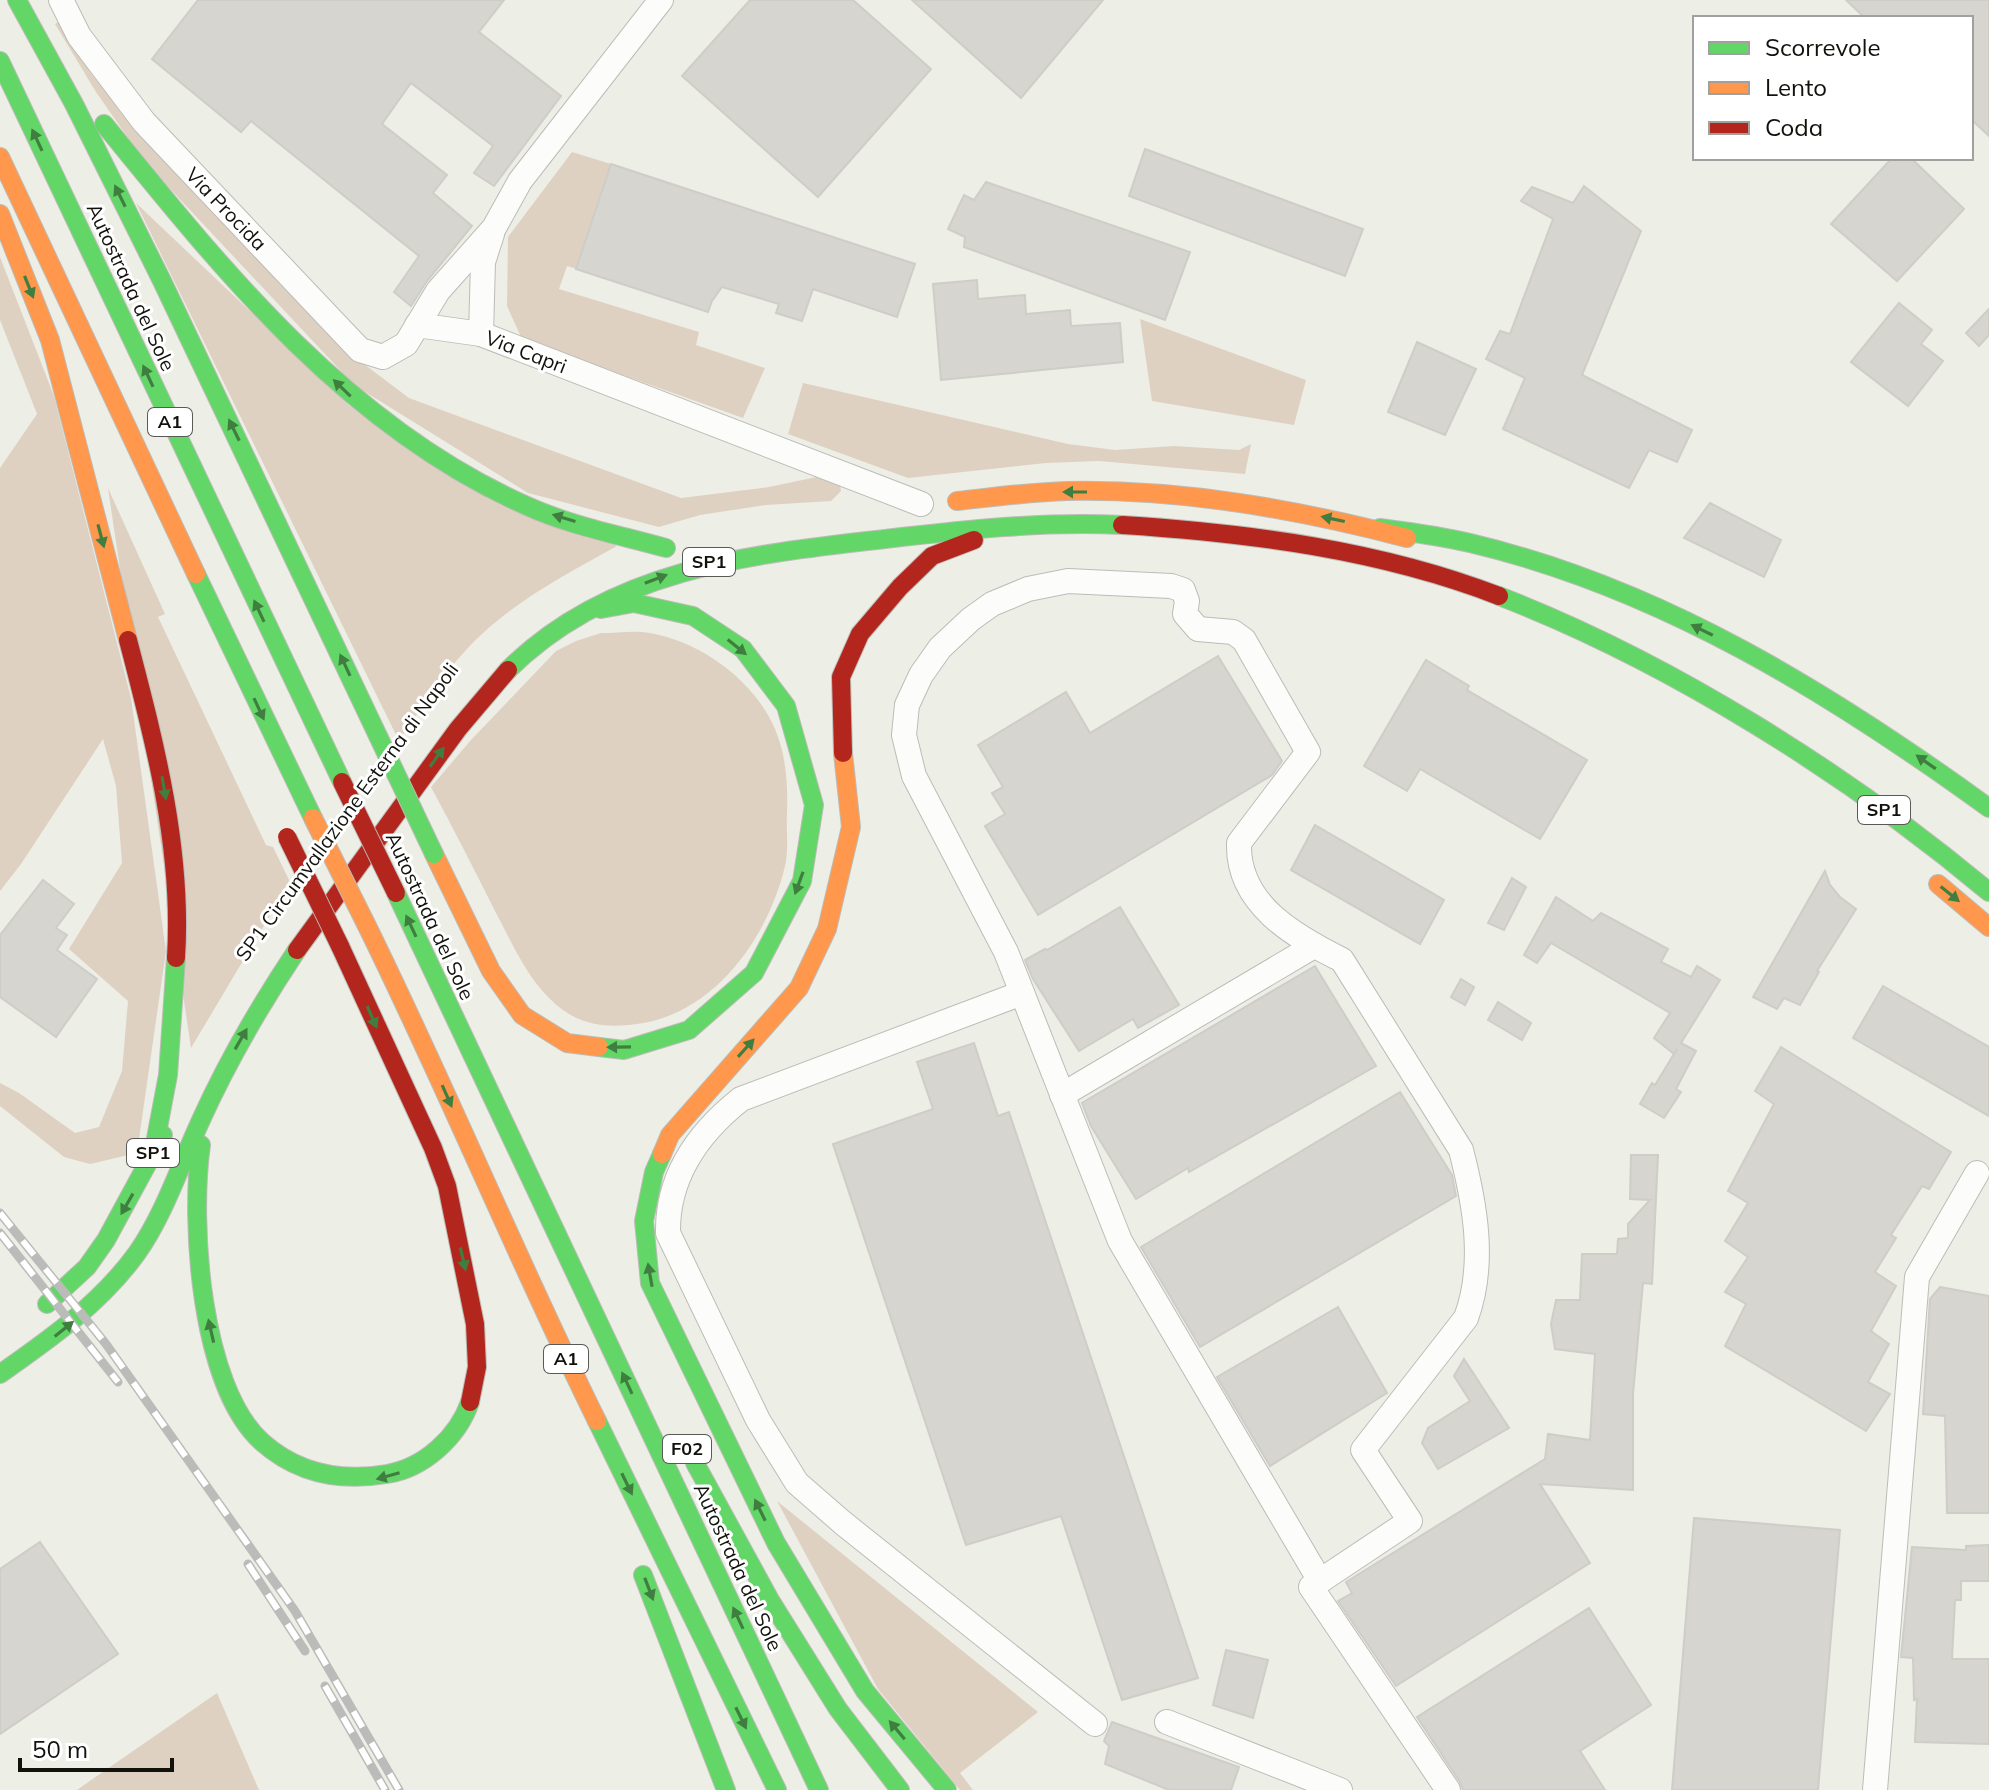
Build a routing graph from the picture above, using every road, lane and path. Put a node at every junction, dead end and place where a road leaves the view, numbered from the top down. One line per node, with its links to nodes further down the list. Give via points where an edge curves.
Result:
1 (17, 0): 4 (highway)
2 (61, 0): 10 (street, Via Procida, via 79,36 144,122 360,350 383,357 406,344)
3 (661, 0): 9 (street, via 520,181)
4 (52, 59): 18 (highway, SP1, one-way to 4, via 672,545 527,507 452,467 357,402 276,325 189,229); 21 (highway, one-way to 4, bridge, via 634,603 693,616 743,649 786,706 814,805 802,881 754,973 689,1030 624,1050 567,1043 522,1015 491,971)
5 (0, 61): 33 (highway, Autostrada del Sole / A1, one-way to 5, bridge)
6 (0, 157): 7 (highway, A1)
7 (26, 212): 12 (highway); 37 (highway, A1, one-way to 37, bridge, via 256,704 411,1015)
8 (0, 214): 35 (highway, one-way to 35, via 50,340 165,797 177,942 168,1075)
9 (494, 228): 10 (street, via 438,291); 11 (street, via 483,262)
10 (417, 325): 11 (street, Via Capri)
11 (481, 334): 13 (street, Via Capri)
12 (73, 356)
13 (921, 504): 14 (highway); 16 (highway, one-way to 13, via 1217,500 1111,491)
14 (878, 510)
15 (1012, 525): 17 (highway, SP1 Circumvallazione Esterna di Napoli / SP1, via 1071,523); 21 (highway, SP1 Circumvallazione Esterna di Napoli / SP1, one-way to 15, via 663,575 706,563 801,547); 51 (highway, one-way to 15, via 865,1691 776,1543 650,1283 644,1221 654,1172 670,1135 799,988 827,929 851,827 841,677 860,634 932,556)
16 (1364, 526): 20 (highway); 23 (highway, one-way to 16, via 1805,683 1681,620 1507,553)
17 (1234, 536): 19 (highway); 26 (highway, SP1 Circumvallazione Esterna di Napoli / SP1, via 1395,562 1495,594 1587,634 1821,766 1912,829)
18 (632, 561)
19 (1355, 573)
20 (1528, 578)
21 (587, 611): 31 (highway, SP1 Circumvallazione Esterna di Napoli / SP1, one-way to 21, via 236,1047 299,946 450,740 517,661)
22 (406, 762): 27 (highway, SP1 Circumvallazione Esterna di Napoli)
23 (1989, 808)
24 (284, 830): 31 (highway, one-way to 31, bridge, via 444,1175 470,1290 477,1370 470,1402 441,1447 413,1467 365,1480 319,1475 273,1452 235,1405 208,1316 198,1237 199,1155)
25 (1925, 873): 28 (highway, one-way to 28)
26 (1989, 892)
27 (303, 903)
28 (1989, 927)
29 (1314, 946): 30 (street, via 1264,911 1238,858 1239,843 1308,752 1244,640 1233,632 1198,629 1185,614 1183,590 1068,581 1028,589 971,619 940,648 907,705 904,735 914,776); 32 (street); 44 (street, via 1342,960 1461,1150 1477,1235 1475,1292 1466,1318 1363,1450 1410,1521)
30 (1022, 993): 32 (street); 46 (street, via 741,1099 713,1122 677,1180 668,1233 758,1420 797,1483)
31 (218, 1087): 40 (highway, SP1 Circumvallazione Esterna di Napoli / SP1, one-way to 31, via 57,1335 123,1272 152,1226)
32 (1062, 1095): 44 (street, via 1120,1241)
33 (491, 1098): 39 (highway); 49 (highway, Autostrada del Sole / A1, one-way to 33)
34 (182, 1099): 35 (highway, SP1)
35 (153, 1154): 38 (highway, SP1, one-way to 38, via 87,1267)
36 (1977, 1173): 54 (street, via 1917,1277)
37 (541, 1307): 42 (highway); 48 (highway, A1, one-way to 48)
38 (33, 1315)
39 (634, 1354)
40 (0, 1374)
41 (687, 1449): 50 (highway, F02, via 770,1600 838,1709)
42 (614, 1497)
43 (636, 1556): 47 (highway, one-way to 47)
44 (1320, 1581): 53 (street, via 1311,1587)
45 (1167, 1722): 52 (street)
46 (1095, 1724)
47 (726, 1790)
48 (777, 1790)
49 (819, 1790)
50 (900, 1790)
51 (947, 1790)
52 (1340, 1790)
53 (1448, 1790)
54 (1875, 1790)

